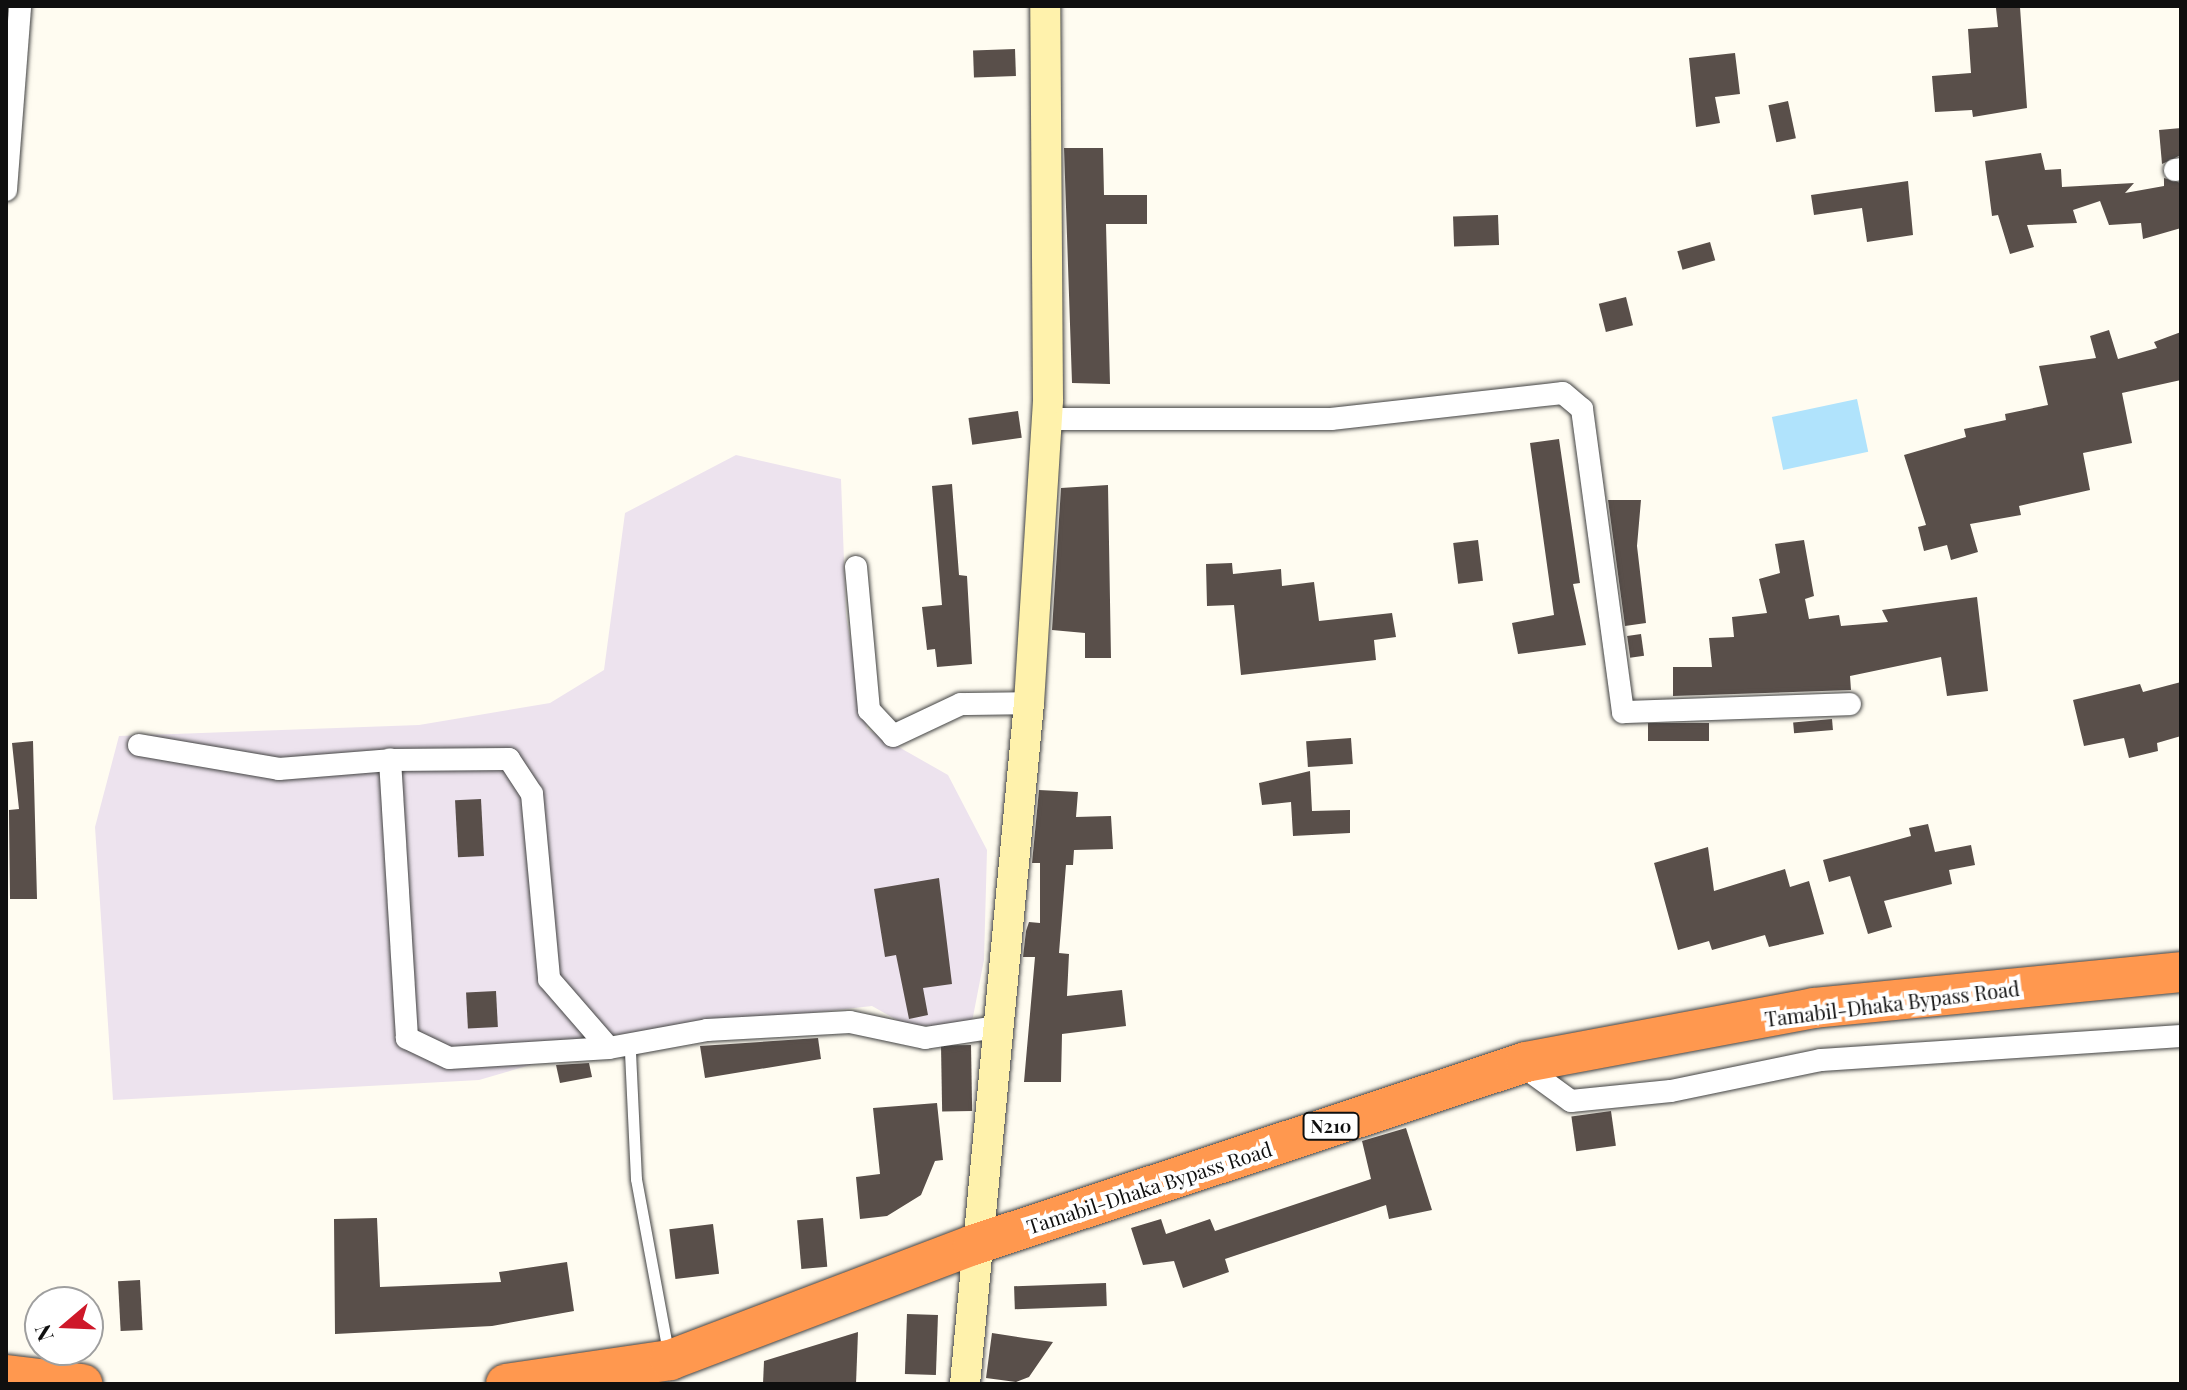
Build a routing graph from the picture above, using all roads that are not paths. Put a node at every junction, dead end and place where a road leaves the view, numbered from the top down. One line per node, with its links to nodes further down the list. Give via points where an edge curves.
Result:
1 (20, 6): 3 (street)
2 (1045, 6): 4 (street)
3 (6, 190)
4 (1046, 419): 6 (street); 7 (street, via 1331,419 1563,393 1582,409 1623,712)
5 (856, 567): 6 (street, via 869,710 893,736 961,704)
6 (1029, 703): 11 (street)
7 (1850, 704)
8 (139, 745): 9 (street, via 279,769)
9 (390, 760): 13 (street, via 509,759 532,794 549,979); 13 (street, via 407,1038 449,1058)
10 (2181, 972): 14 (highway, Tamabil-Dhaka Bypass Road / N210, via 1814,1008)
11 (997, 1027): 13 (street, via 925,1038 850,1022 818,1023 707,1030); 15 (street)
12 (2181, 1036): 14 (street, via 1821,1060 1671,1091 1571,1101)
13 (620, 1050): 16 (lane, via 636,1179)
14 (1520, 1064): 15 (highway, Tamabil-Dhaka Bypass Road / N210)
15 (973, 1245): 16 (highway, Tamabil-Dhaka Bypass Road / N210); 20 (street)
16 (670, 1360): 19 (highway, Tamabil-Dhaka Bypass Road / N210)
17 (6, 1375): 18 (highway)
18 (82, 1384)
19 (506, 1384)
20 (965, 1384)

